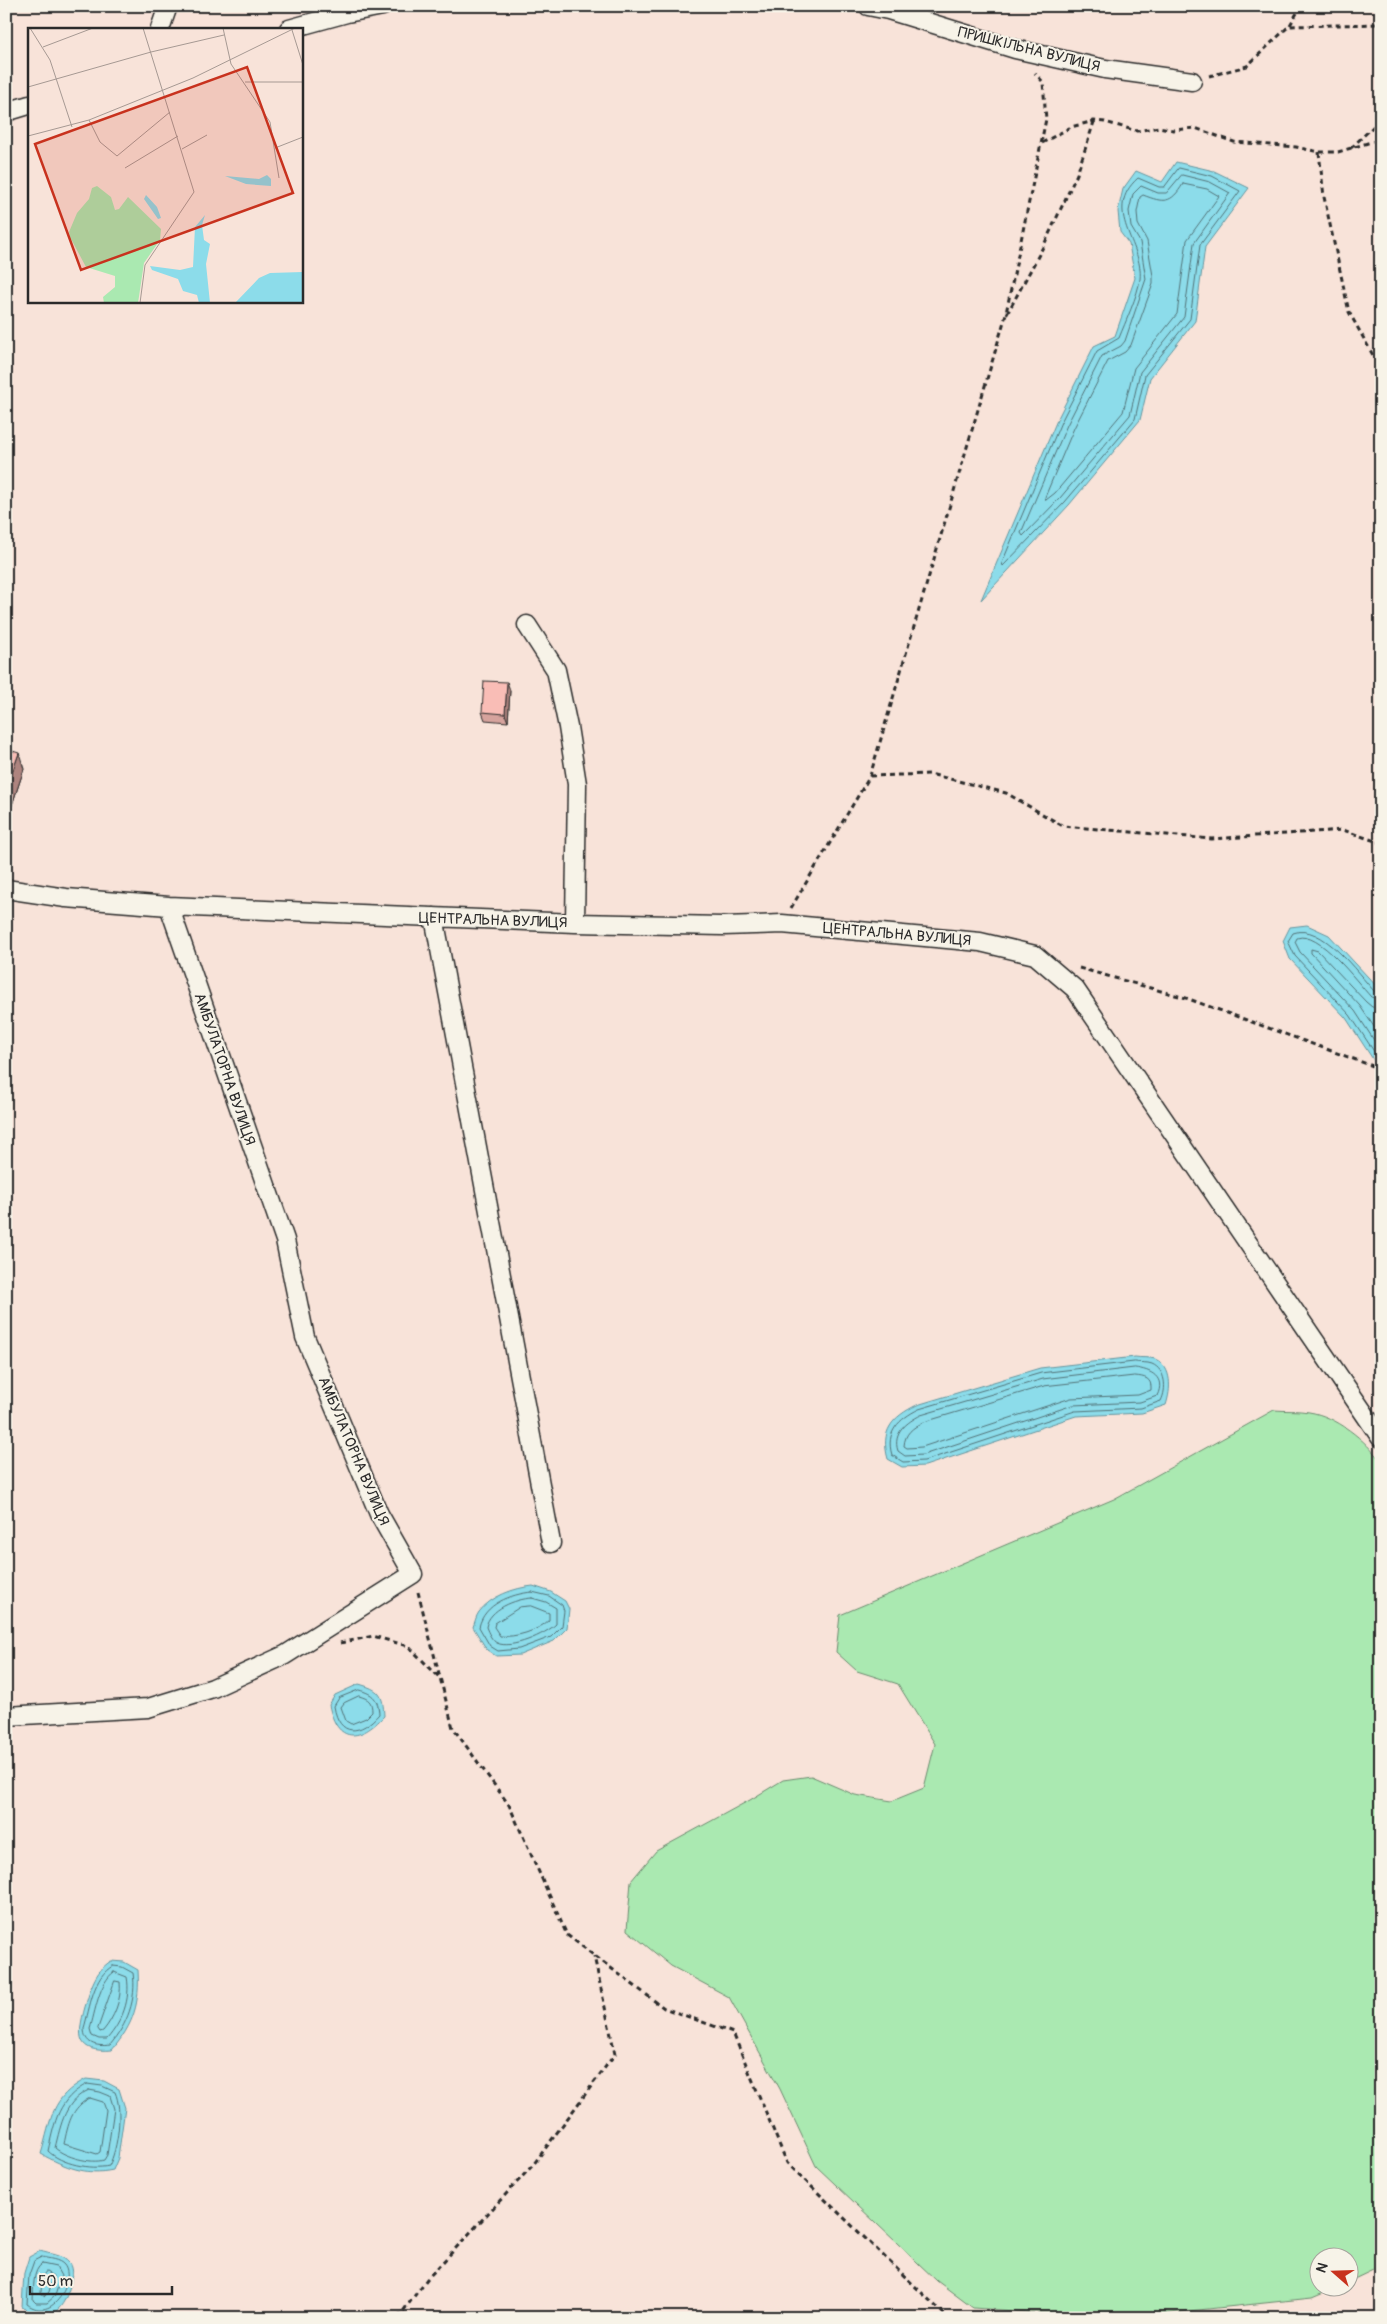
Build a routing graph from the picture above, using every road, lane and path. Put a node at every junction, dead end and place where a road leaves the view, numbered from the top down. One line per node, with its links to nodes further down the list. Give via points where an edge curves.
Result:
1 (168, 6): 8 (street)
2 (383, 6): 9 (street)
3 (868, 6): 5 (street, ПРИШКІЛЬНА ВУЛИЦЯ)
4 (1301, 6): 7 (path)
5 (887, 8): 10 (street, ПРИШКІЛЬНА ВУЛИЦЯ)
6 (1381, 24): 7 (path)
7 (1289, 26): 11 (path, via 1247,66)
8 (160, 28)
9 (292, 28)
10 (1015, 49): 11 (street, ПРИШКІЛЬНА ВУЛИЦЯ, via 1105,69); 17 (path, via 1043,82 1046,119)
11 (1192, 81)
12 (28, 105): 13 (street)
13 (6, 112)
14 (1381, 119): 18 (path)
15 (1094, 121): 17 (path, via 1071,127); 19 (path, via 1137,131 1159,127 1173,130 1195,128 1234,142); 20 (path, via 1077,174)
16 (1381, 139): 18 (path)
17 (1042, 143): 20 (path)
18 (1351, 148): 19 (path)
19 (1319, 152): 21 (path, via 1324,198 1349,312 1374,357)
20 (1005, 318): 23 (path)
21 (1381, 363)
22 (527, 625): 28 (street, via 556,670 568,727 577,784)
23 (870, 776): 24 (path, via 930,774 1006,793 1063,826 1212,839 1343,830); 29 (path)
24 (1381, 843)
25 (6, 889): 26 (street, ЦЕНТРАЛЬНА ВУЛИЦЯ, via 66,898)
26 (169, 906): 27 (street, ЦЕНТРАЛЬНА ВУЛИЦЯ); 34 (street, АМБУЛАТОРНА ВУЛИЦЯ, via 285,1240 305,1337 379,1514)
27 (434, 917): 28 (street, ЦЕНТРАЛЬНА ВУЛИЦЯ); 33 (street)
28 (575, 923): 29 (street, ЦЕНТРАЛЬНА ВУЛИЦЯ)
29 (782, 924): 32 (street, ЦЕНТРАЛЬНА ВУЛИЦЯ, via 980,942 1035,955 1076,989)
30 (1073, 966): 31 (path, via 1186,998)
31 (1381, 1070)
32 (1381, 1438)
33 (551, 1543)
34 (413, 1574): 36 (path); 37 (street, via 285,1655 213,1688 148,1708)
35 (334, 1644): 36 (path, via 373,1636 408,1646)
36 (439, 1677): 38 (path, via 453,1728 509,1805 567,1935)
37 (6, 1716)
38 (594, 1955): 39 (path, via 615,2054 533,2165 427,2279); 40 (path, via 664,2008 733,2033 786,2163)
39 (398, 2318)
40 (948, 2318)

